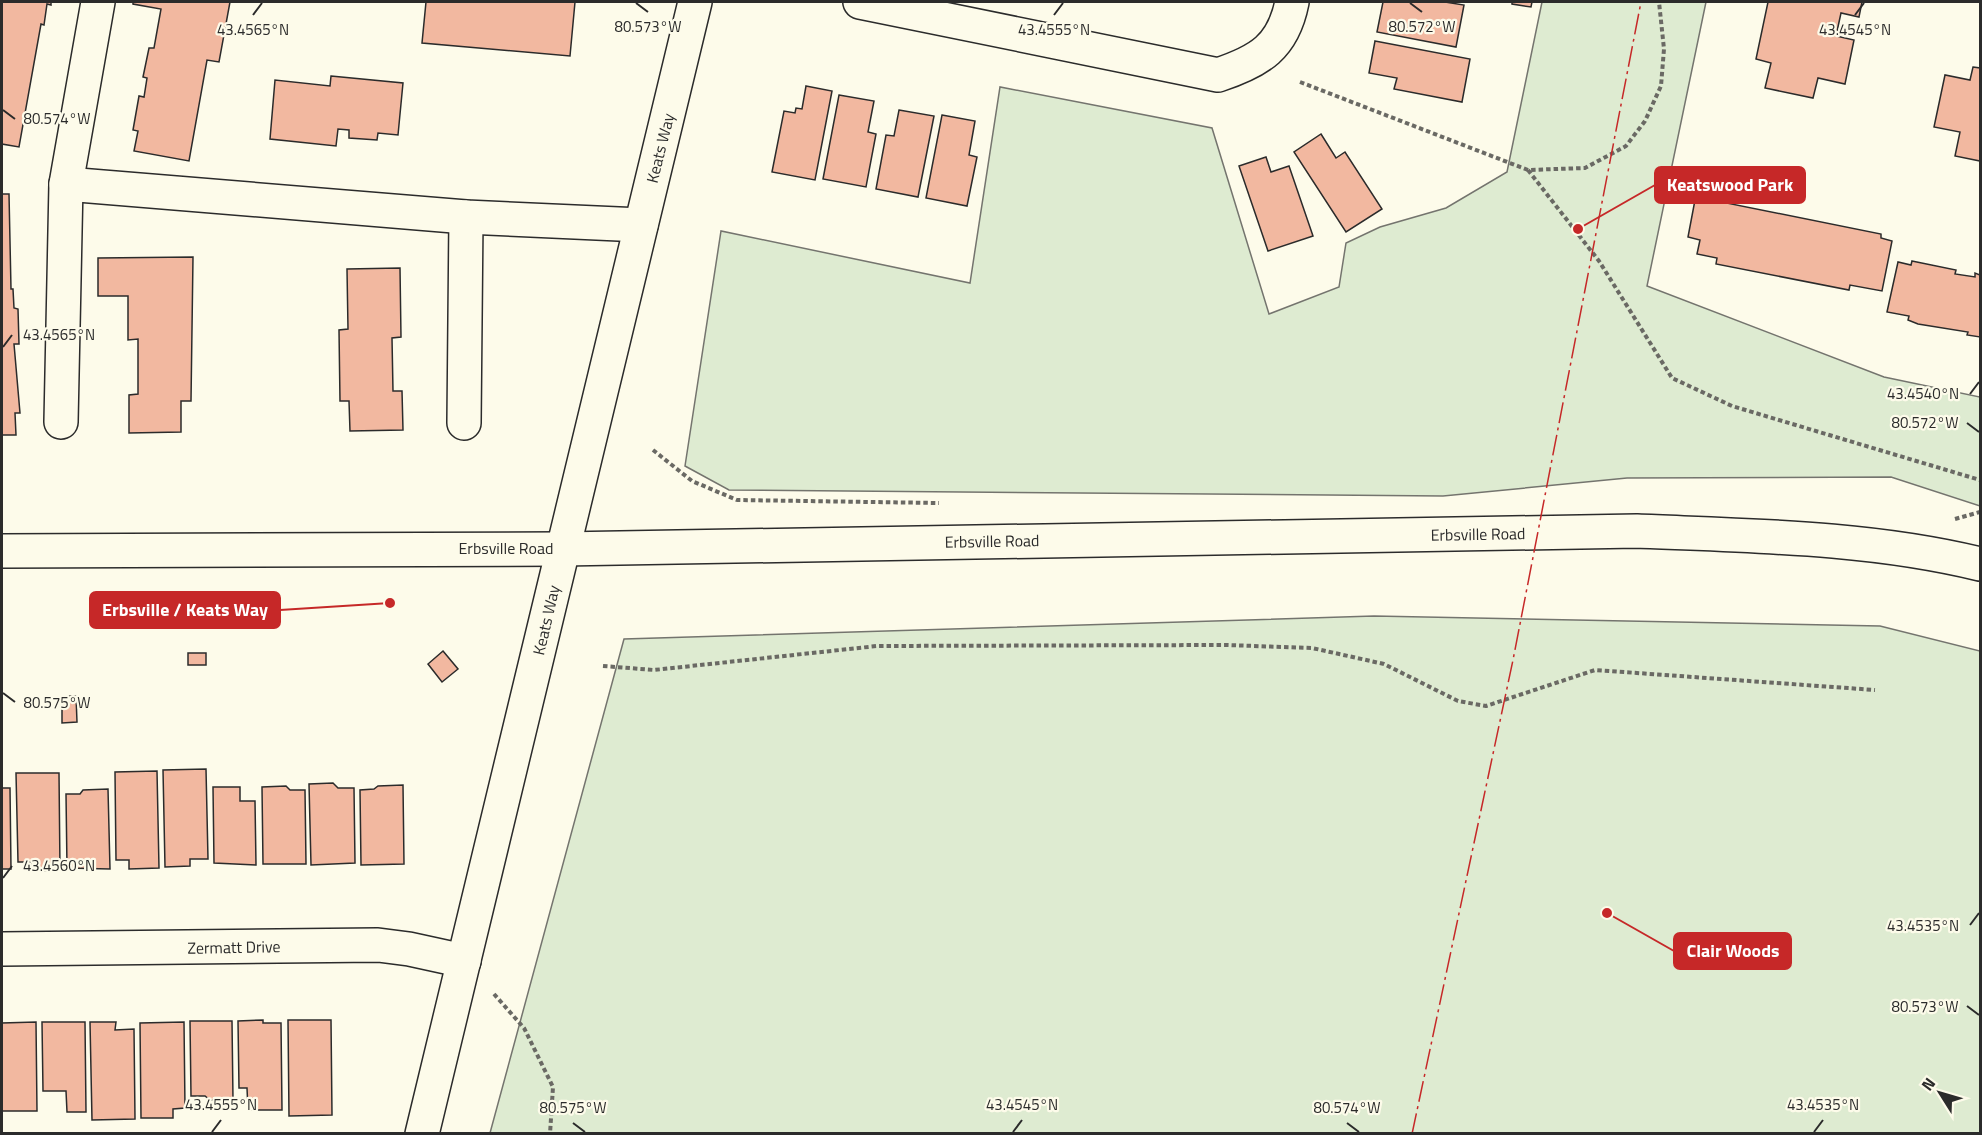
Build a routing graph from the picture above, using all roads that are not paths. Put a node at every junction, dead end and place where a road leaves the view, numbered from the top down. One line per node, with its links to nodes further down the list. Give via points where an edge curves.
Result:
1 (98, 2): 5 (street)
2 (695, 2): 7 (street, Keats Way)
3 (860, 2): 4 (street, via 1218,75 1250,65 1275,44 1289,18)
4 (1292, 2)
5 (66, 184): 6 (street); 8 (street)
6 (466, 217): 7 (street); 9 (street)
7 (641, 225): 10 (street, Keats Way)
8 (61, 422)
9 (464, 423)
10 (562, 549): 11 (street, Erbsville Road); 12 (street, Erbsville Road, via 1637,531 1815,539); 14 (street, Keats Way)
11 (2, 551)
12 (1980, 564)
13 (2, 949): 14 (street, Zermatt Drive, via 378,945)
14 (464, 962): 15 (street, Keats Way)
15 (422, 1134)

